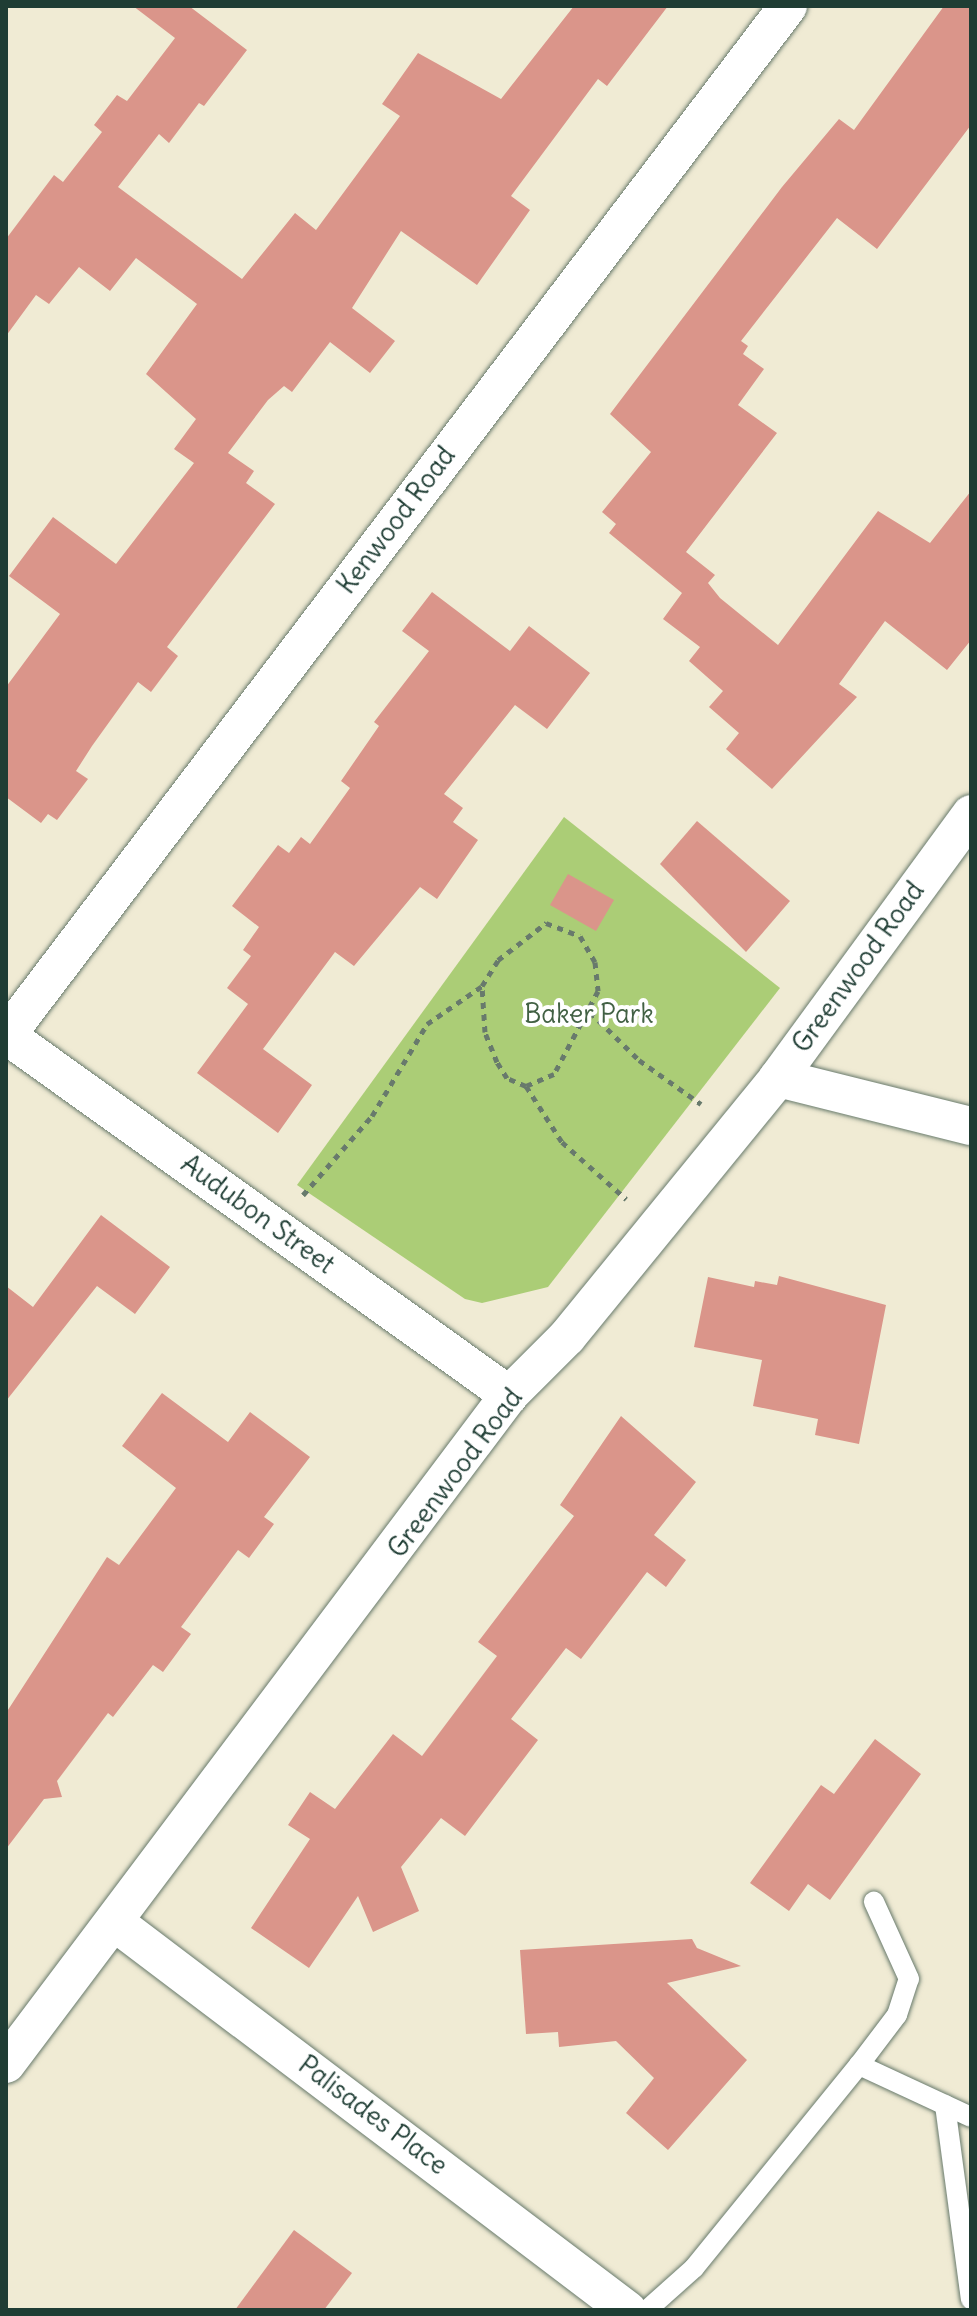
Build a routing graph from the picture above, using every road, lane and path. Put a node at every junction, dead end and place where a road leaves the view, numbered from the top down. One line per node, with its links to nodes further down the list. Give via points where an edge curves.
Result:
1 (788, 6): 5 (street, Kenwood Road)
2 (971, 814): 6 (street, Greenwood Road)
3 (482, 986): 4 (path, via 525,935 558,924 580,936 595,962 598,991); 7 (path, via 485,1032 497,1062 507,1078); 10 (path, via 417,1035 372,1116)
4 (590, 1012): 7 (path, via 554,1074); 8 (path, via 639,1060)
5 (6, 1035): 12 (street, Audubon Street)
6 (778, 1078): 9 (street); 12 (street, Greenwood Road, via 567,1337)
7 (526, 1086): 11 (path, via 562,1142)
8 (701, 1104)
9 (971, 1126)
10 (303, 1195)
11 (627, 1200)
12 (509, 1395): 14 (street, Greenwood Road)
13 (874, 1902): 16 (lane, via 909,1979 897,2015)
14 (117, 1924): 15 (street, Greenwood Road); 20 (street, Palisades Place)
15 (6, 2064)
16 (859, 2065): 17 (lane); 21 (lane, via 694,2268)
17 (945, 2105): 18 (lane); 19 (lane)
18 (971, 2117)
19 (971, 2299)
20 (627, 2310)
21 (647, 2310)

